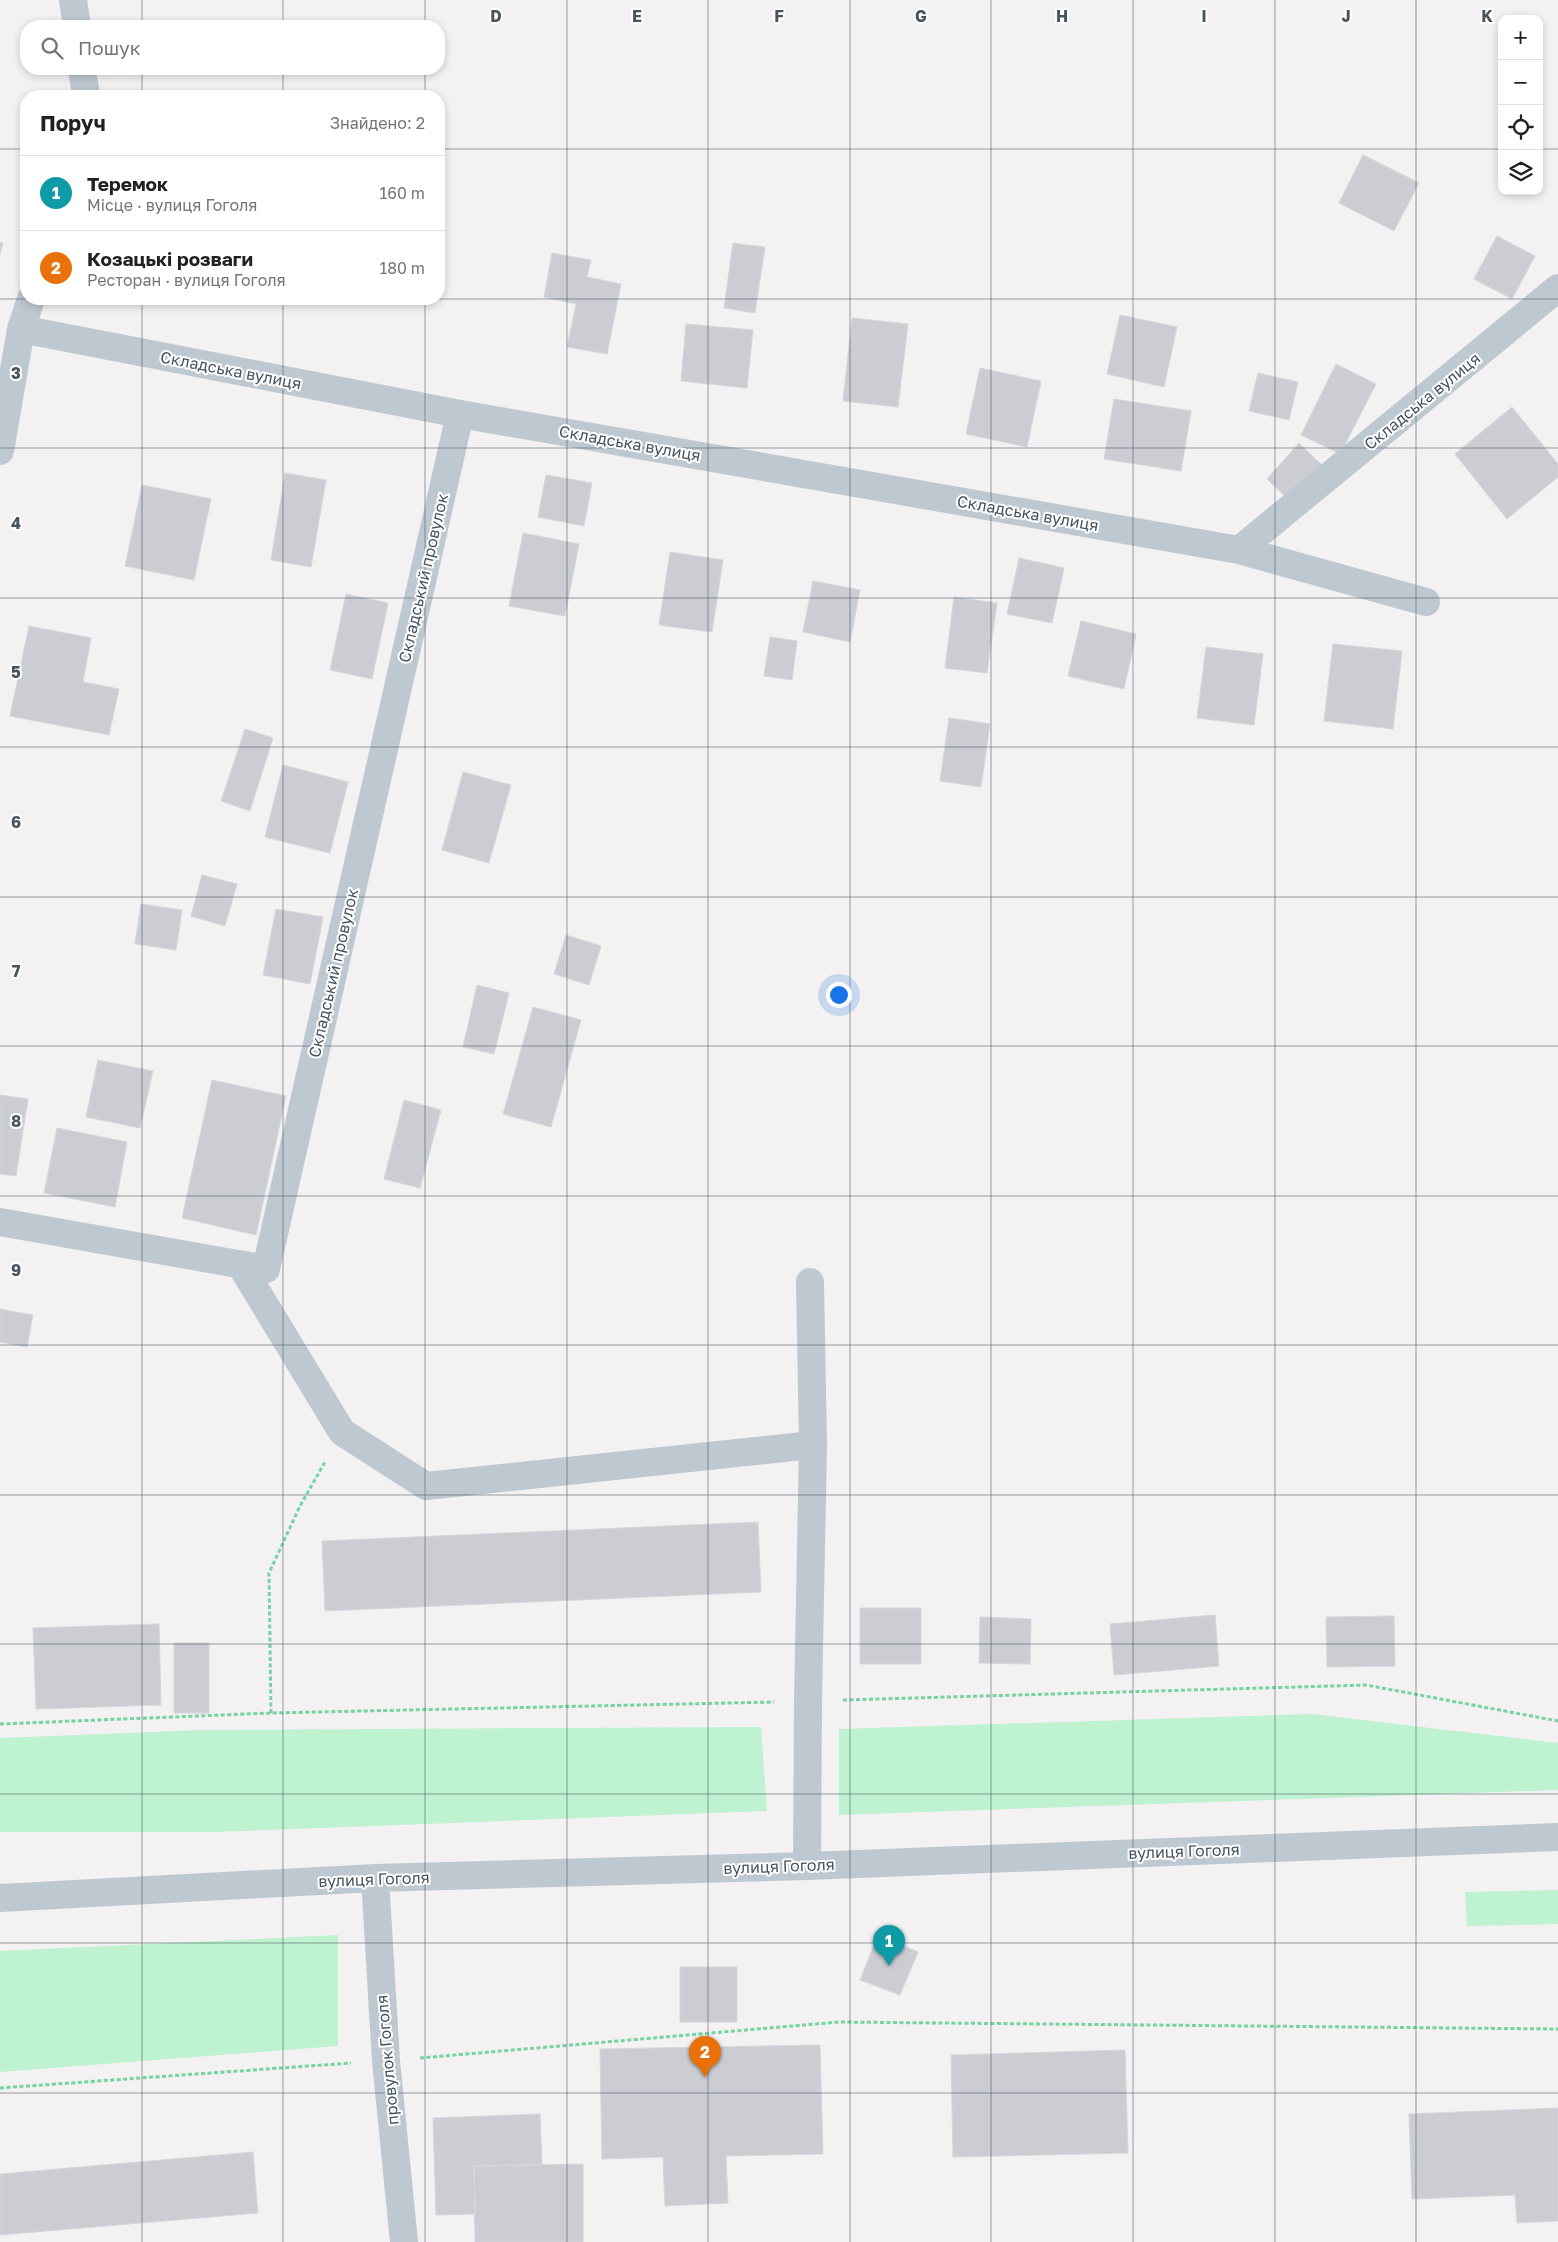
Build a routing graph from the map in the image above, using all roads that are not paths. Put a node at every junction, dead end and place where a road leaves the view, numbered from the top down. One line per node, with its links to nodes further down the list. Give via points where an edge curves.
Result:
1 (73, 0): 2 (street)
2 (76, 20)
3 (83, 75): 4 (street)
4 (85, 90)
5 (1558, 288): 10 (street, Складська вулиця)
6 (29, 305): 7 (street)
7 (21, 329): 8 (street, Складська вулиця); 9 (street)
8 (460, 414): 10 (street, Складська вулиця); 13 (street, Складський провулок, via 266,1269)
9 (0, 450)
10 (1239, 550): 11 (street, Складська вулиця)
11 (1426, 602)
12 (0, 1222): 13 (street, Складський провулок)
13 (240, 1264): 15 (street, via 342,1432 426,1486)
14 (810, 1282): 15 (street)
15 (813, 1445): 17 (street)
16 (1558, 1837): 17 (street, вулиця Гоголя)
17 (808, 1866): 18 (street, вулиця Гоголя)
18 (375, 1878): 19 (street, вулиця Гоголя); 20 (street, провулок Гоголя, via 386,2061)
19 (0, 1898)
20 (404, 2242)

